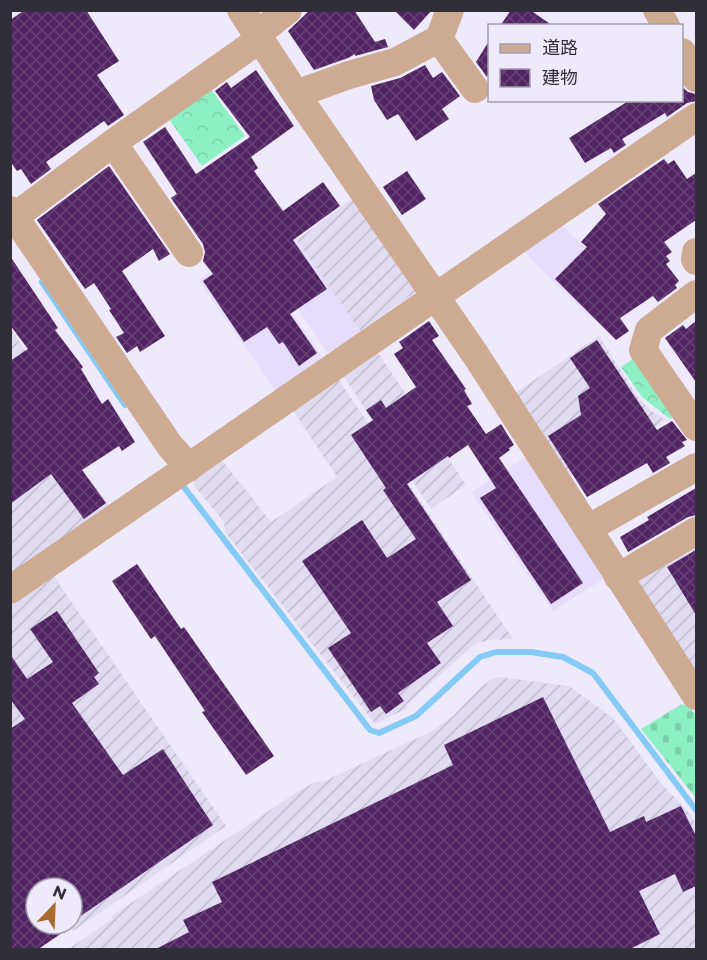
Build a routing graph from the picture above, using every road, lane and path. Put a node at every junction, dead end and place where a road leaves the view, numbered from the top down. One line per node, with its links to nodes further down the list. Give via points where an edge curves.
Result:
1 (241, 10): 6 (street)
2 (288, 10): 6 (street)
3 (450, 10): 7 (street)
4 (657, 10): 5 (street)
5 (665, 24)
6 (258, 37): 11 (street); 13 (street)
7 (439, 39): 10 (street); 11 (street, via 396,62)
8 (683, 55): 9 (street)
9 (696, 78)
10 (475, 89)
11 (296, 94): 19 (street)
12 (696, 117): 19 (street)
13 (113, 143): 14 (street); 16 (street)
14 (12, 215): 22 (street, via 170,446)
15 (696, 252): 17 (street)
16 (189, 253)
17 (696, 261)
18 (696, 294): 20 (street, via 649,330 643,350)
19 (435, 297): 22 (street); 23 (street)
20 (696, 428)
21 (696, 467): 23 (street)
22 (181, 473): 26 (street)
23 (589, 528): 25 (street)
24 (696, 531): 25 (street)
25 (618, 577): 27 (street)
26 (10, 590)
27 (696, 696)

